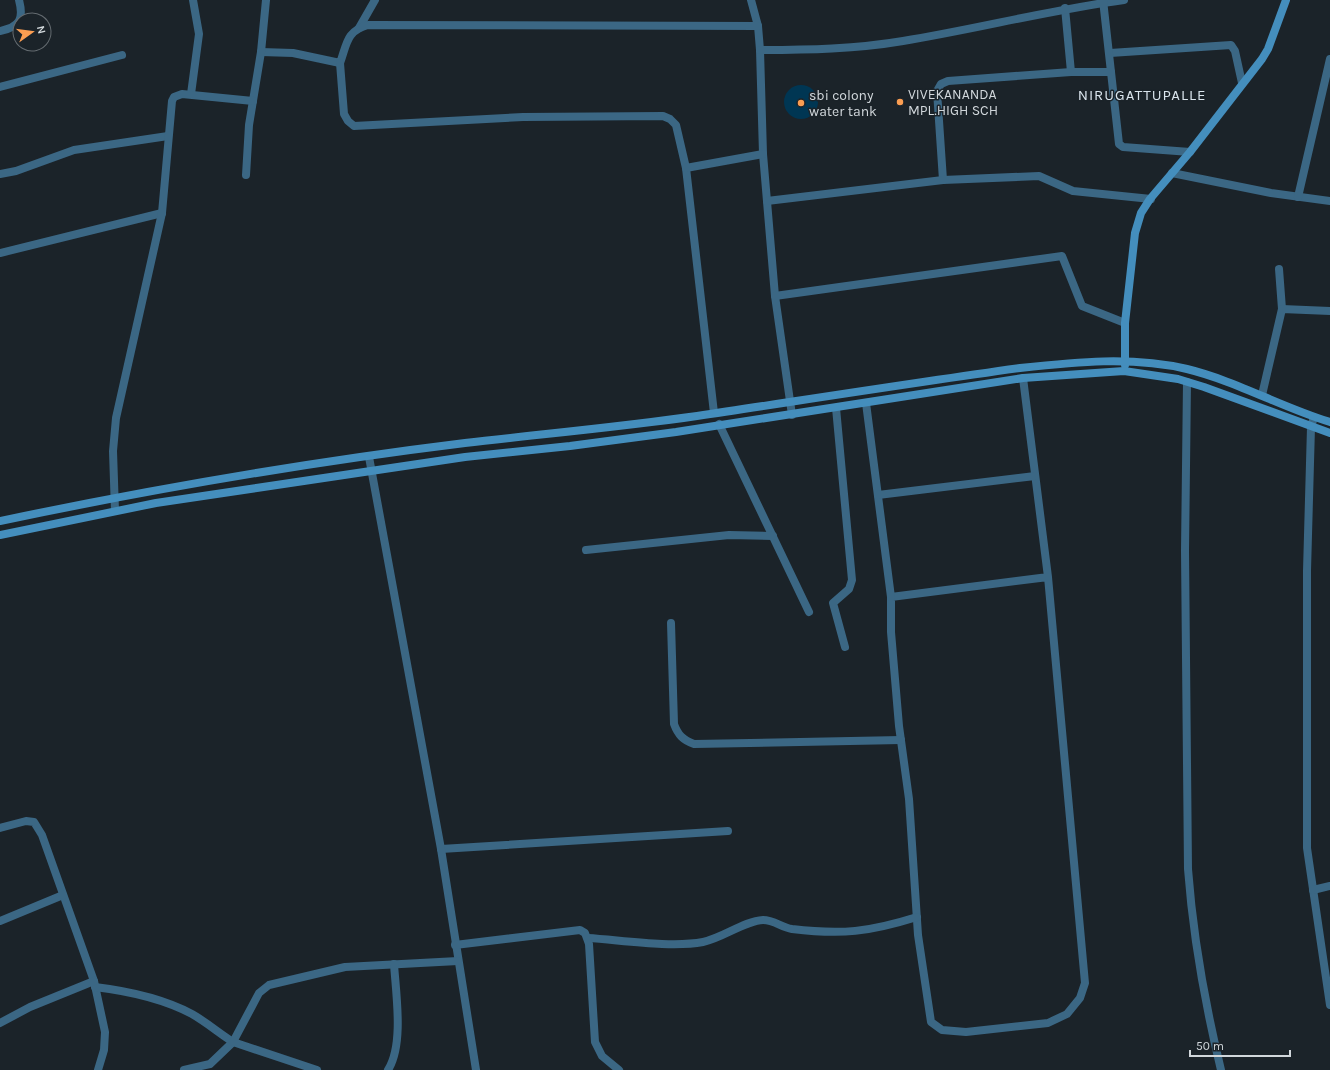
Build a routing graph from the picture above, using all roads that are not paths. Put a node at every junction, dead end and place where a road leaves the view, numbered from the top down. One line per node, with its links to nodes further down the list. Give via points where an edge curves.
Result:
1 (19, 0): 12 (street, via 22,11 20,20 14,27)
2 (193, 0): 23 (street, via 199,34)
3 (266, 0): 14 (street)
4 (752, 0): 10 (street)
5 (1124, 0): 8 (street)
6 (1286, 0): 21 (main road, via 1268,49)
7 (373, 1): 11 (street)
8 (1103, 1): 9 (street); 15 (street)
9 (1065, 8): 13 (street, via 902,42 829,49); 19 (street)
10 (758, 26): 11 (street, via 517,24 368,25); 13 (street)
11 (359, 28): 18 (street, via 351,33)
12 (0, 31)
13 (760, 50): 27 (street)
14 (261, 52): 18 (street, via 293,52); 24 (street)
15 (1110, 53): 20 (street); 21 (street, via 1231,45 1235,51)
16 (122, 55): 22 (street)
17 (1330, 58): 33 (street)
18 (340, 63): 28 (street, via 344,114 354,126 523,117 663,116 676,125)
19 (1071, 72): 20 (street); 32 (street, via 948,81 941,84 937,91)
20 (1111, 72): 26 (street, via 1119,144 1123,147)
21 (1242, 83): 26 (main road)
22 (0, 87)
23 (191, 94): 24 (street); 25 (street, via 174,97)
24 (253, 101): 31 (street)
25 (168, 136): 30 (street, via 74,150 16,171); 37 (street)
26 (1190, 152): 29 (main road)
27 (763, 154): 28 (street); 35 (street)
28 (686, 168): 52 (street)
29 (1172, 173): 33 (street); 34 (main road)
30 (0, 174)
31 (246, 175)
32 (943, 180): 34 (street, via 1039,176 1073,191); 35 (street)
33 (1298, 197): 36 (street)
34 (1151, 199): 43 (main road, via 1141,213 1135,233)
35 (767, 201): 40 (street)
36 (1330, 201)
37 (162, 213): 38 (street); 63 (street, via 116,418)
38 (0, 253)
39 (1279, 269): 41 (street)
40 (775, 296): 43 (street, via 1062,256 1082,306); 49 (street)
41 (1282, 309): 42 (street); 48 (street)
42 (1330, 311)
43 (1125, 324): 44 (main road)
44 (1126, 361): 45 (main road); 48 (main road, via 1186,369); 49 (main road, via 1020,368)
45 (1124, 372): 46 (main road); 47 (main road)
46 (1023, 378): 50 (main road); 61 (street)
47 (1187, 382): 57 (main road); 97 (street, via 1184,551 1188,869 1191,908)
48 (1262, 396): 54 (main road)
49 (789, 400): 52 (main road); 53 (street)
50 (866, 403): 51 (main road); 62 (street)
51 (836, 408): 53 (main road); 73 (street, via 852,580 849,589 833,604)
52 (714, 413): 59 (main road)
53 (792, 415): 56 (main road)
54 (1314, 417): 55 (main road); 57 (street)
55 (1330, 422)
56 (719, 424): 60 (main road, via 638,437 465,457); 67 (street)
57 (1311, 427): 58 (main road); 79 (street, via 1307,571 1307,848)
58 (1330, 433)
59 (369, 457): 60 (street); 63 (main road)
60 (371, 472): 64 (main road); 77 (street)
61 (1035, 476): 62 (street); 69 (street)
62 (878, 495): 70 (street)
63 (113, 498): 64 (street); 65 (main road)
64 (115, 511): 66 (main road)
65 (0, 520)
66 (0, 535)
67 (772, 536): 68 (street, via 730,535); 71 (street)
68 (586, 550)
69 (1048, 578): 70 (street); 81 (street, via 1085,983 1080,998 1067,1014 1048,1023 966,1032 942,1030 931,1022)
70 (891, 597): 74 (street, via 891,632)
71 (809, 612)
72 (670, 623): 74 (street, via 674,724 677,733 684,740 694,744)
73 (845, 647)
74 (901, 740): 81 (street, via 909,799)
75 (0, 828): 80 (street, via 26,821 34,822 38,826)
76 (728, 831): 77 (street)
77 (440, 849): 84 (street)
78 (1330, 886): 79 (street)
79 (1313, 890): 88 (street)
80 (63, 895): 82 (street); 87 (street)
81 (917, 917): 83 (street, via 885,927 844,933 790,929 761,920 713,939 692,944)
82 (0, 921)
83 (588, 938): 84 (street, via 580,930); 96 (street, via 595,1042 602,1056)
84 (455, 945): 85 (street)
85 (458, 961): 86 (street); 95 (street)
86 (394, 964): 90 (street, via 345,967 269,985 259,993); 94 (street, via 397,1029 394,1061)
87 (94, 984): 89 (street, via 30,1007); 90 (street, via 147,996 192,1014); 91 (street, via 105,1032 104,1050)
88 (1330, 1005)
89 (0, 1023)
90 (233, 1042): 92 (street, via 210,1064); 93 (street)
91 (98, 1070)
92 (184, 1070)
93 (317, 1070)
94 (388, 1070)
95 (476, 1070)
96 (620, 1070)
97 (1221, 1070)

